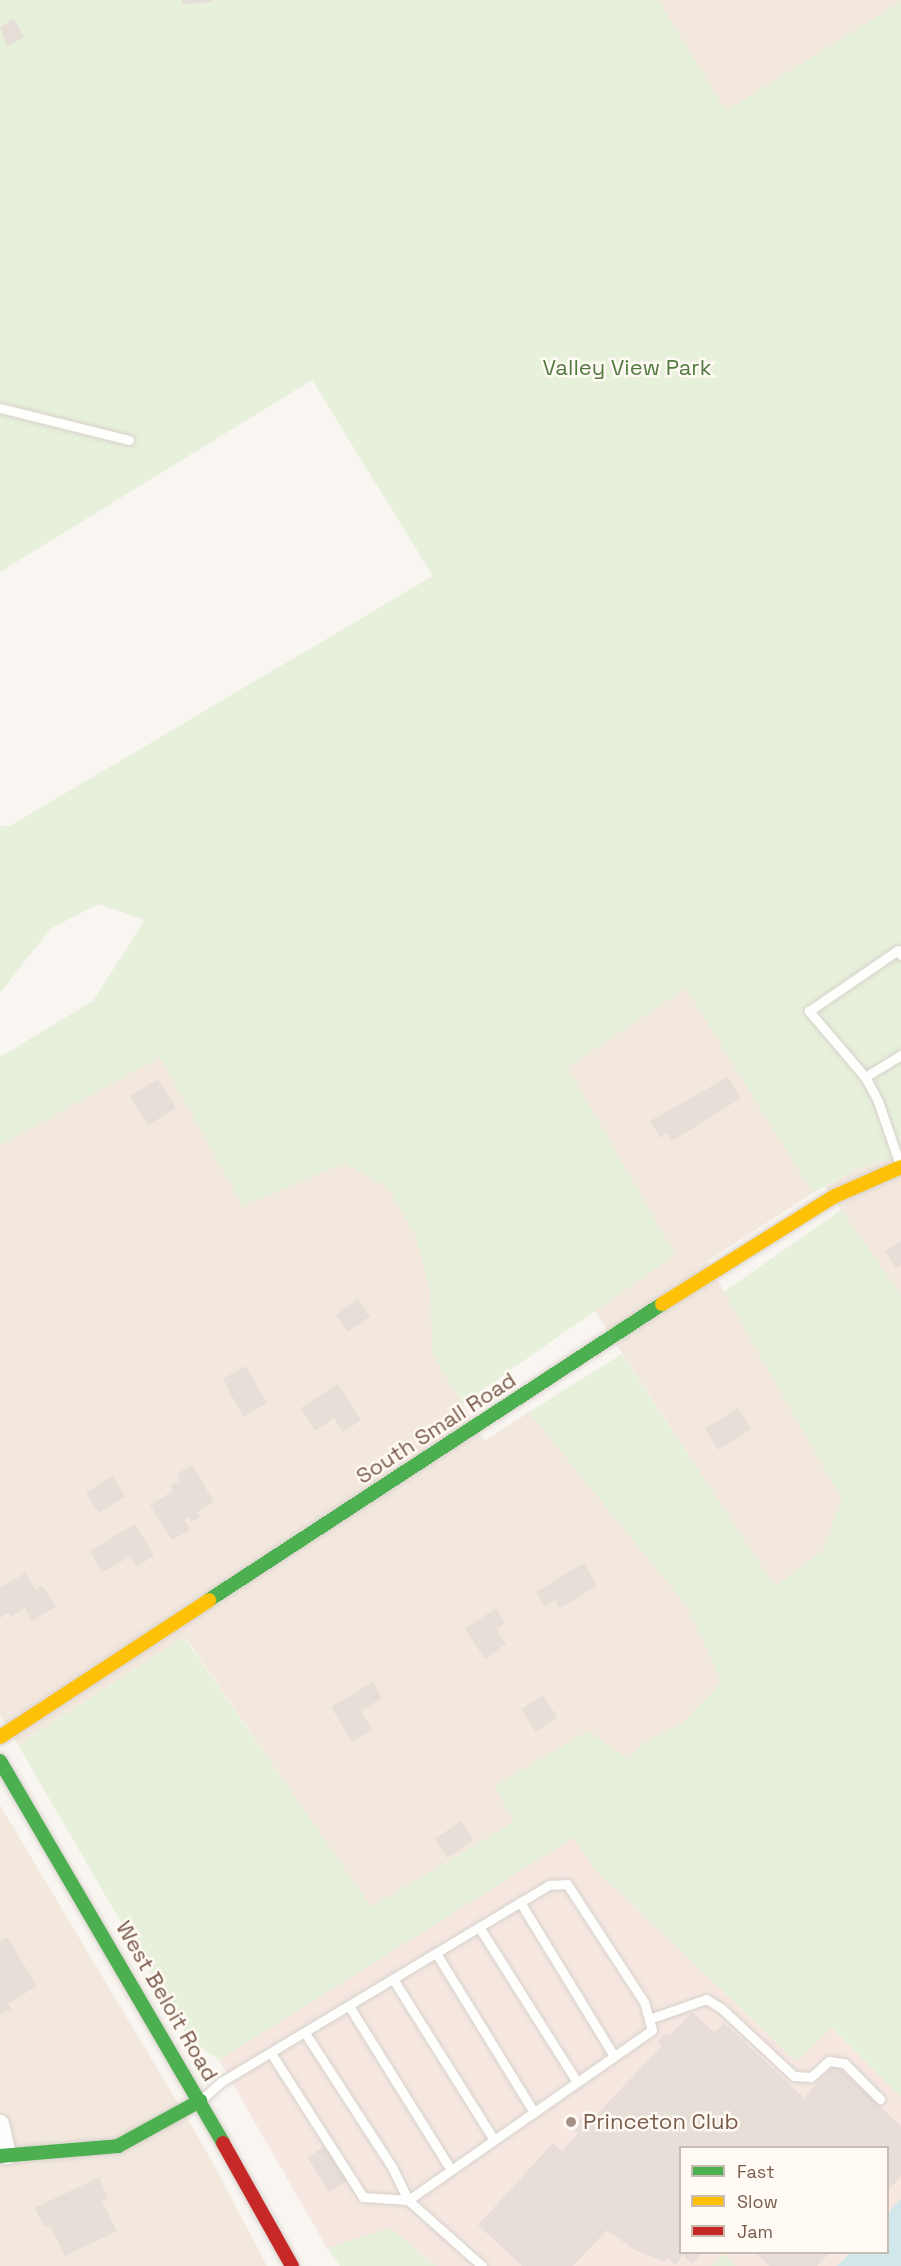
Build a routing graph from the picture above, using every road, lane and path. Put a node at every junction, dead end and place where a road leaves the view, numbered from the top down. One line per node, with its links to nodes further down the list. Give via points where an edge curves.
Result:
1 (0, 408): 2 (lane)
2 (129, 440)
3 (901, 955): 5 (lane, via 898,950 809,1011)
4 (901, 1055): 5 (lane)
5 (865, 1077): 6 (lane, via 878,1101)
6 (901, 1167): 7 (street, South Small Road, via 835,1196 664,1302)
7 (0, 1737)
8 (0, 1761): 20 (street, West Beloit Road)
9 (520, 1902): 10 (lane); 14 (lane, via 549,1885 567,1884 644,2002); 17 (lane)
10 (479, 1927): 11 (lane); 18 (lane)
11 (436, 1953): 12 (lane); 21 (lane)
12 (393, 1979): 13 (lane); 23 (lane)
13 (349, 2006): 15 (lane); 25 (lane)
14 (649, 2019): 17 (lane, via 652,2030); 19 (lane, via 706,1999 722,2008 794,2076 811,2077 829,2061 844,2063)
15 (305, 2032): 16 (lane); 26 (lane, via 392,2167)
16 (271, 2053): 20 (lane, via 221,2082); 26 (lane, via 363,2197)
17 (614, 2056): 18 (lane)
18 (577, 2082): 21 (lane)
19 (880, 2099)
20 (200, 2100): 24 (street, via 118,2146); 27 (street, West Beloit Road)
21 (534, 2112): 23 (lane)
22 (0, 2124): 24 (street)
23 (494, 2140): 25 (lane)
24 (4, 2155)
25 (451, 2170): 26 (lane)
26 (408, 2200): 28 (lane)
27 (292, 2266)
28 (482, 2266)

